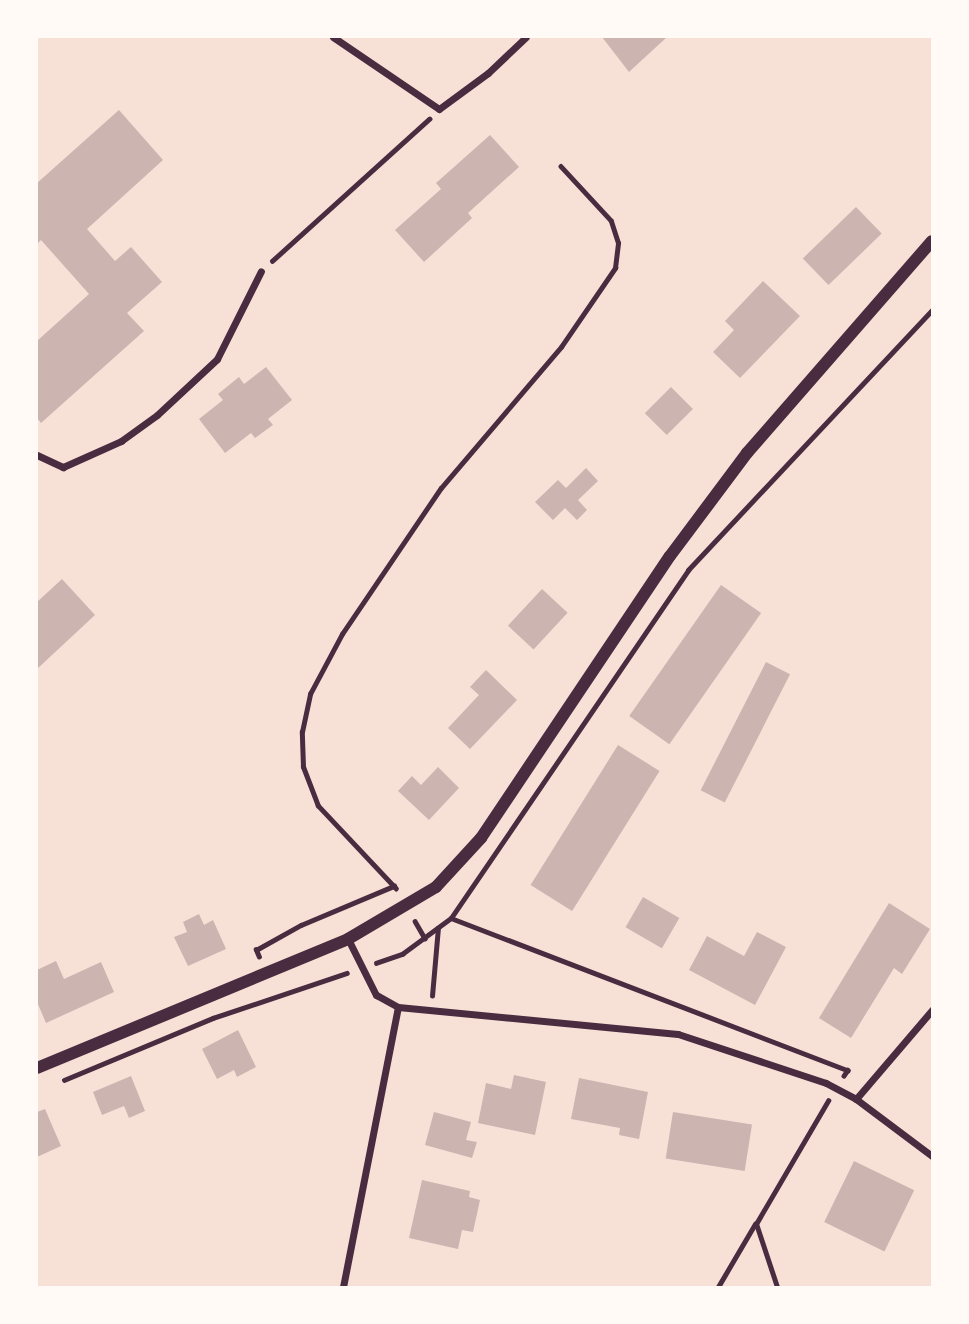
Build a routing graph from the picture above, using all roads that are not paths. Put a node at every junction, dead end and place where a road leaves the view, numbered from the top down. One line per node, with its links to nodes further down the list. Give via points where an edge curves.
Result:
1 (333, 37): 2 (street, via 439,109 488,73)
2 (526, 37)
3 (932, 241): 6 (street, via 747,453 670,556 481,838 436,887)
4 (261, 271): 5 (street, via 218,359 157,415 121,441 63,467)
5 (37, 455)
6 (348, 939): 7 (street, via 376,995); 9 (street)
7 (398, 1007): 10 (street, via 678,1034); 12 (street)
8 (932, 1010): 10 (street)
9 (37, 1068)
10 (856, 1099): 11 (street)
11 (932, 1156)
12 (343, 1287)

